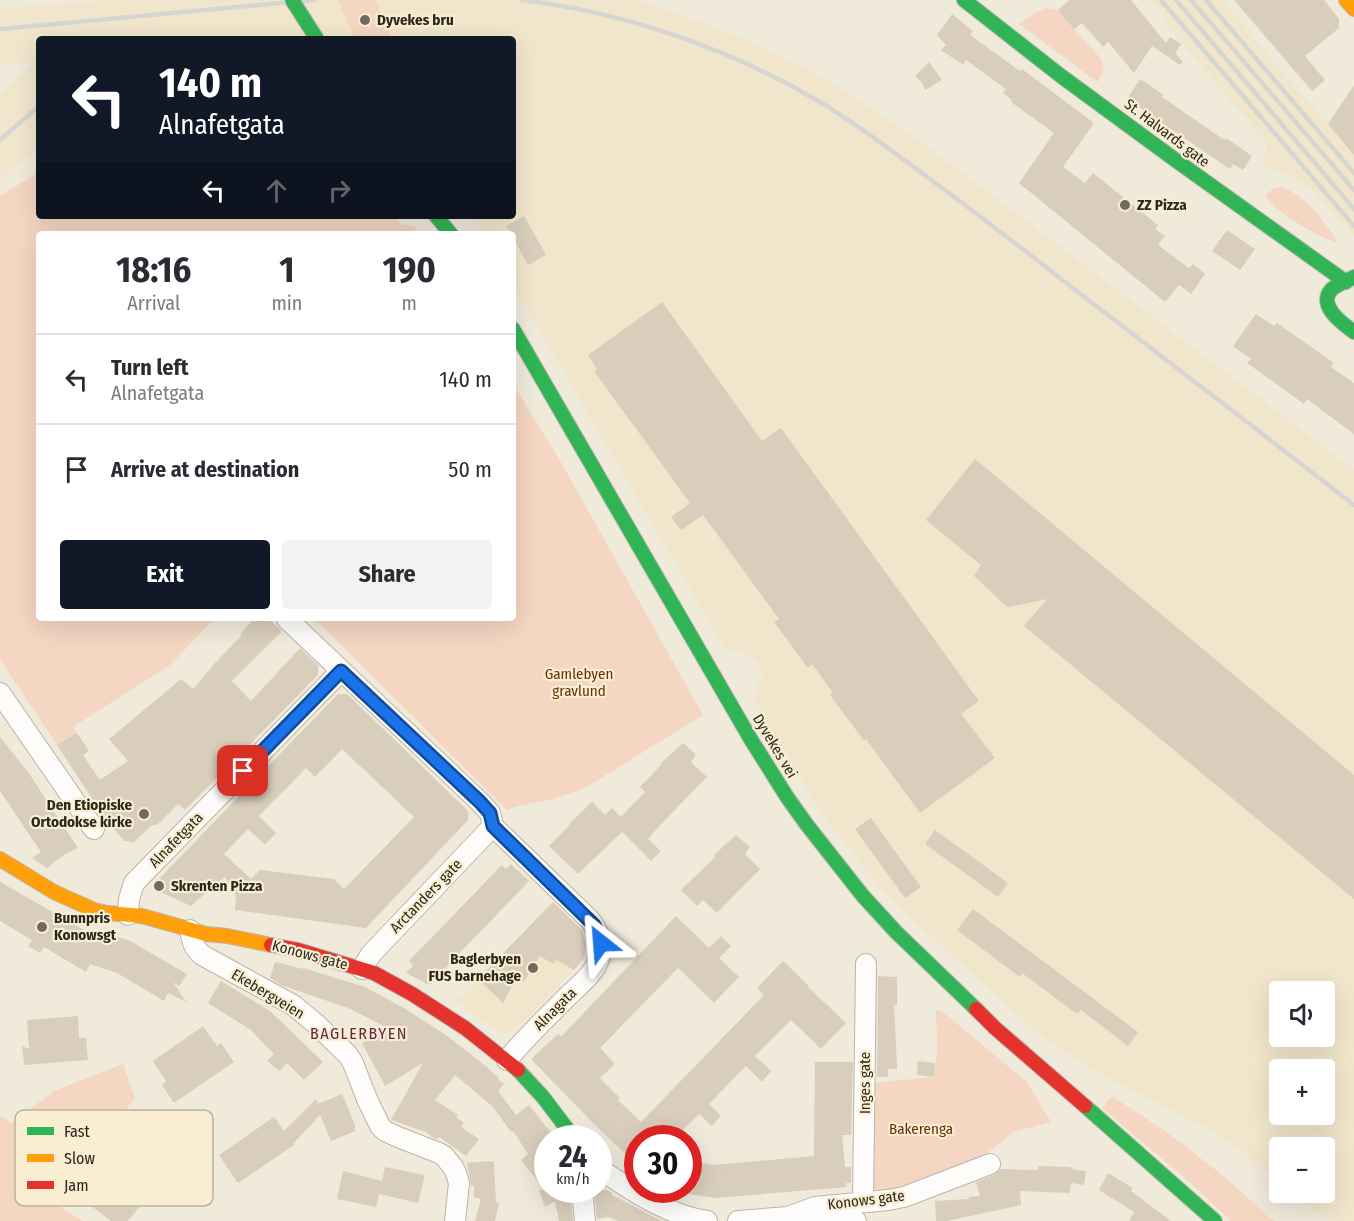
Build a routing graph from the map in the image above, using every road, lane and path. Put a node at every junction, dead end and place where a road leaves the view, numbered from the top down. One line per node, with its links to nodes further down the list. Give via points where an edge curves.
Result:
1 (292, 0): 5 (street, bridge)
2 (964, 0): 8 (street, St. Halvards gate)
3 (1346, 0): 4 (street)
4 (1354, 9)
5 (315, 36)
6 (438, 219): 7 (street)
7 (448, 231)
8 (1293, 246): 9 (street, St. Halvards gate); 10 (street, via 1318,274)
9 (1349, 284): 10 (street, via 1331,290)
10 (1327, 298): 11 (street, via 1335,318)
11 (1354, 332)
12 (516, 334): 35 (street, Dyvekes vei, via 750,738 807,825 863,896 922,959)
13 (289, 621): 14 (street, Alnagata)
14 (341, 671): 16 (street, Alnagata, via 480,802 490,813); 19 (street, Alnafetgata, via 134,883)
15 (0, 693): 17 (street)
16 (493, 826): 22 (street, Arctanders gate, via 371,954); 23 (street, Alnagata, via 590,920 601,943 599,960 591,972)
17 (94, 829)
18 (0, 859): 19 (street, Konows gate, via 54,892 94,910)
19 (128, 915): 20 (street, Konows gate)
20 (190, 930): 22 (street, Konows gate, via 298,950); 30 (street, Ekebergveien, via 192,942 204,956 293,1005 348,1054 376,1121 385,1131 449,1161 459,1183)
21 (866, 964): 27 (street, Inges gate)
22 (362, 969): 23 (street, Konows gate, via 412,994)
23 (507, 1060): 24 (street, Konows gate)
24 (564, 1125)
25 (990, 1164): 27 (street, Konows gate, via 904,1197)
26 (612, 1176): 32 (street, via 664,1208)
27 (863, 1202): 29 (street, Konows gate, via 815,1207)
28 (583, 1203): 31 (street)
29 (788, 1217): 33 (street, Konows gate); 34 (street)
30 (455, 1221)
31 (585, 1221)
32 (707, 1221)
33 (738, 1221)
34 (855, 1221)
35 (1215, 1221)

